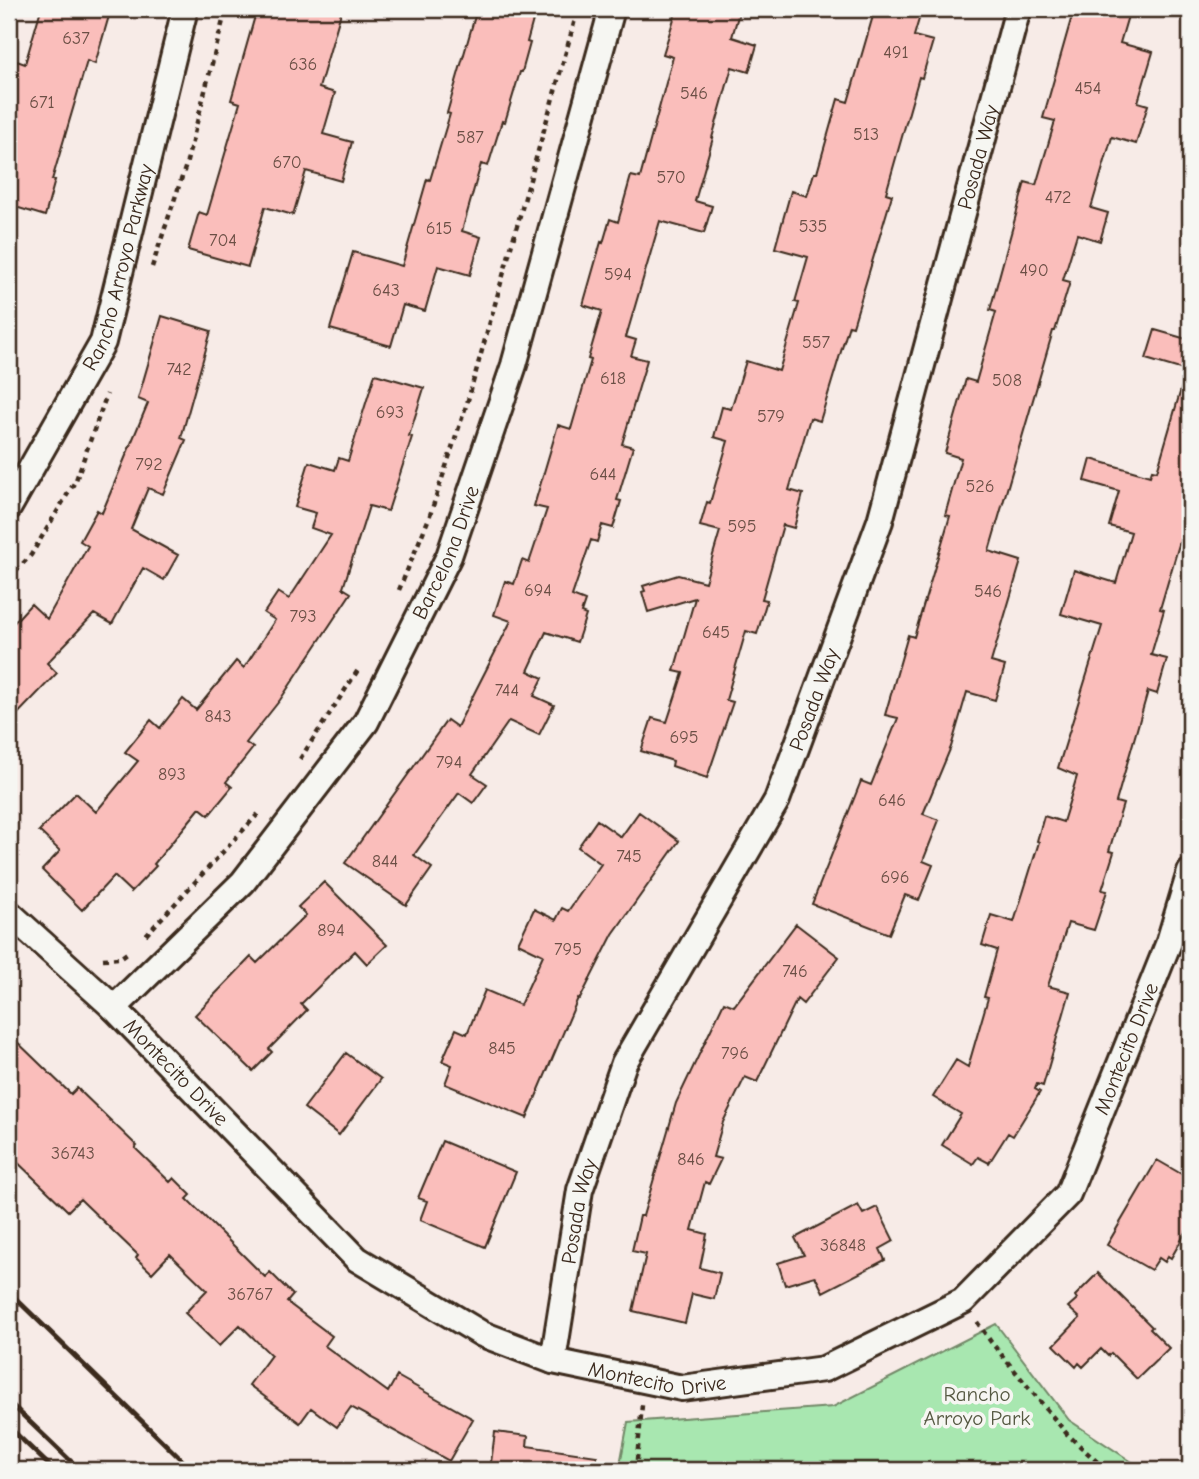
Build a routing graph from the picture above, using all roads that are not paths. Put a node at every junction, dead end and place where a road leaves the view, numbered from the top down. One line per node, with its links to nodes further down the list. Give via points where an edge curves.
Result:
1 (186, 9): 4 (street, Rancho Arroyo Parkway, via 103,342)
2 (612, 9): 7 (street, Barcelona Drive, via 514,365 449,556 378,699 366,722 243,882)
3 (1018, 9): 8 (street, Posada Way, via 880,521 777,800 624,1063 580,1190)
4 (9, 507)
5 (1190, 872): 8 (street, Montecito Drive, via 1169,942 1068,1194 964,1301 824,1369 682,1388)
6 (9, 913): 7 (street, Montecito Drive)
7 (114, 1007): 8 (street, Montecito Drive, via 357,1259 482,1334)
8 (553, 1361)

